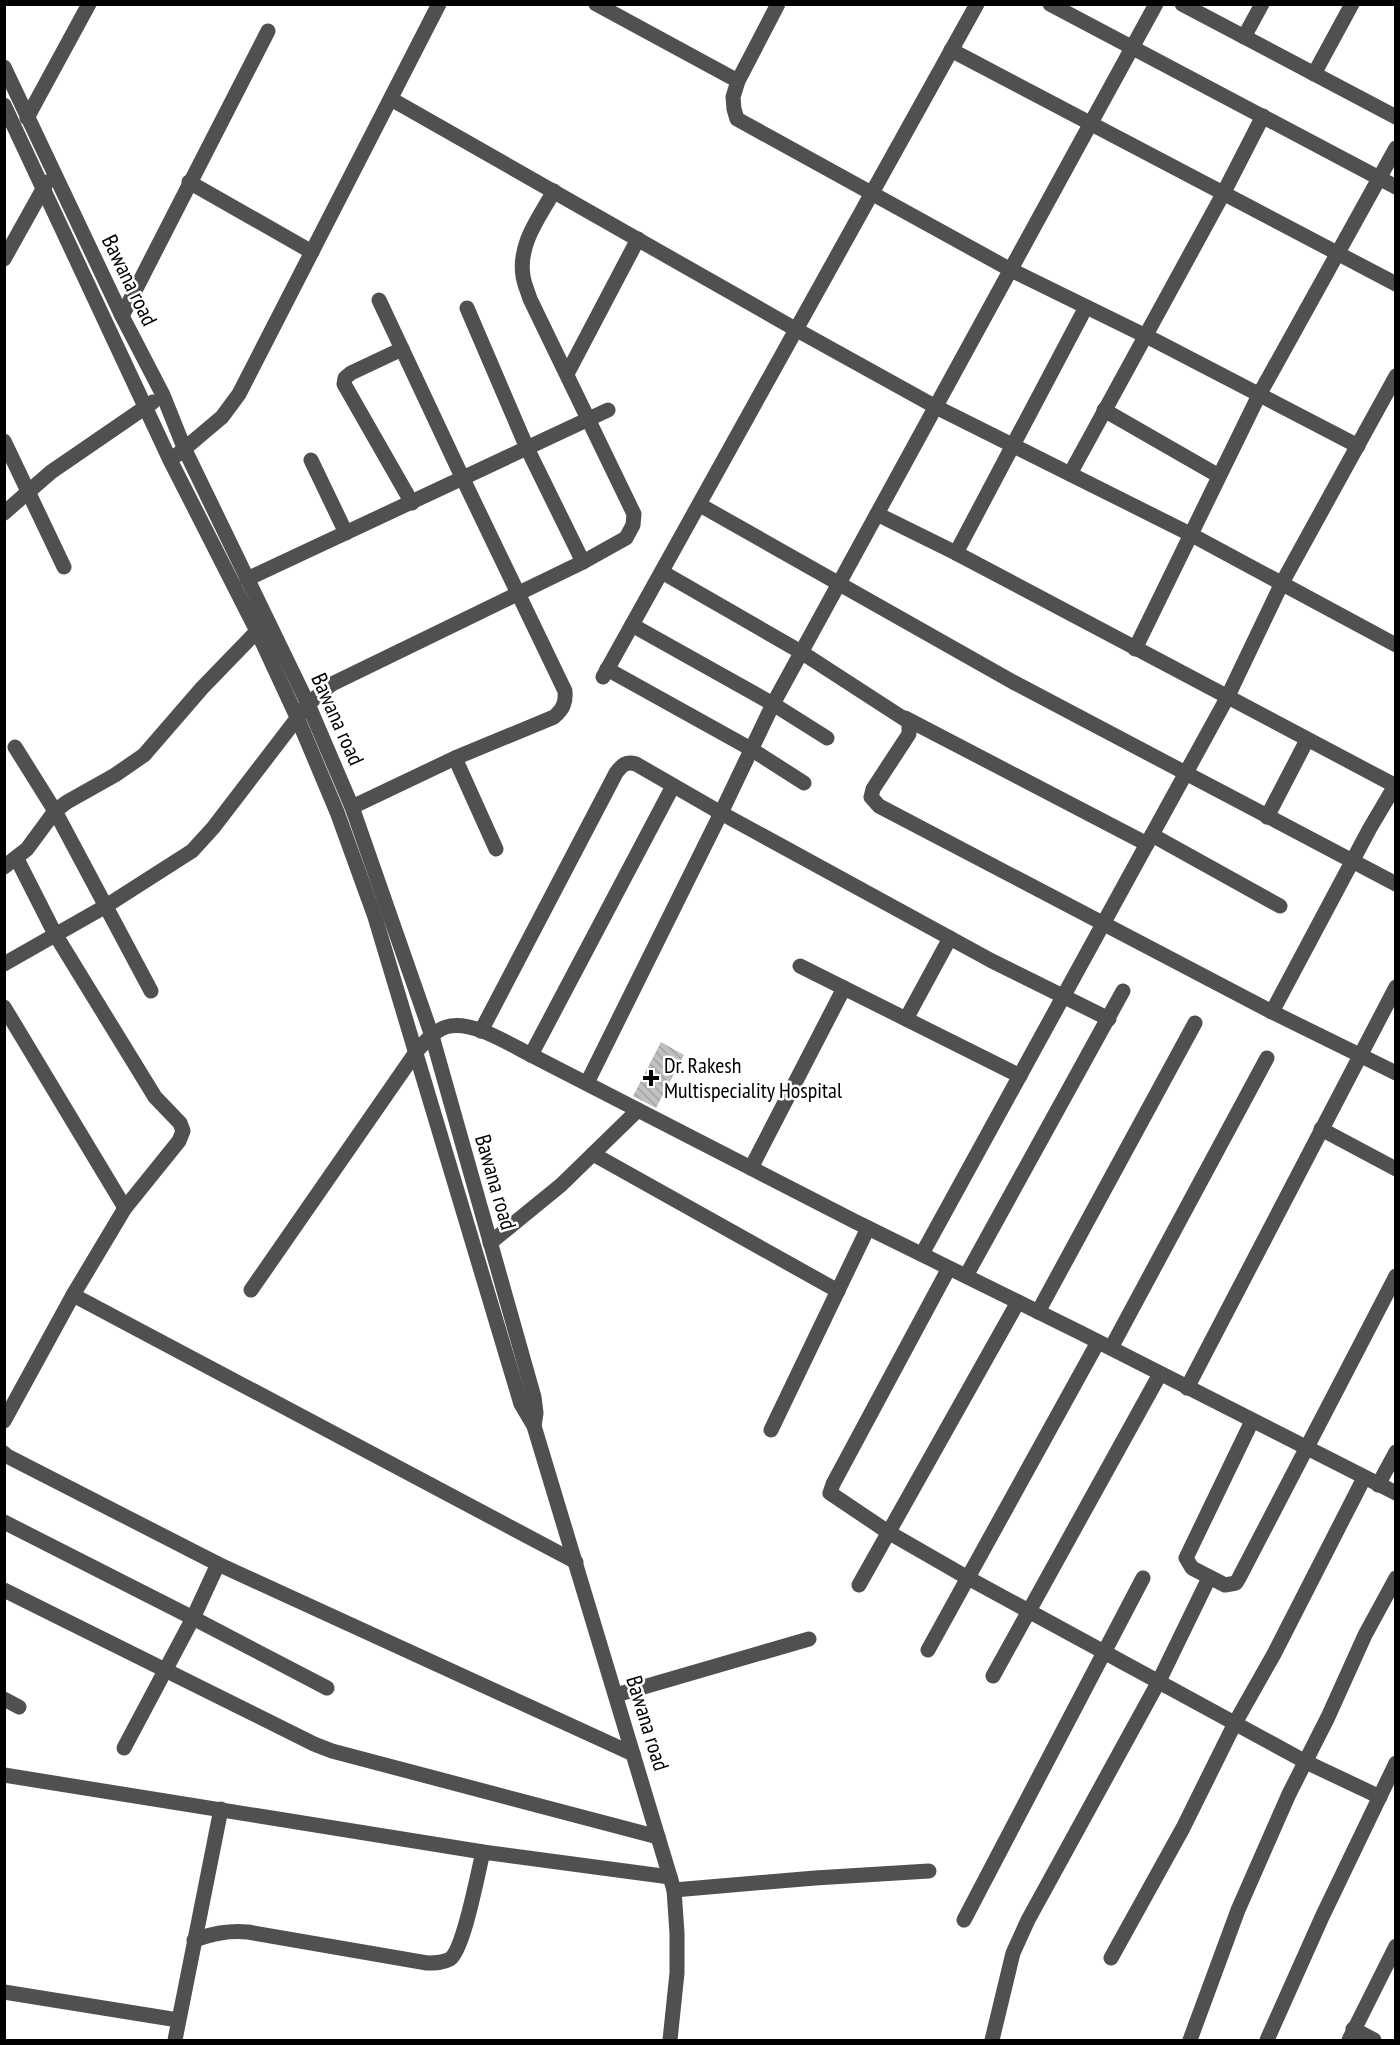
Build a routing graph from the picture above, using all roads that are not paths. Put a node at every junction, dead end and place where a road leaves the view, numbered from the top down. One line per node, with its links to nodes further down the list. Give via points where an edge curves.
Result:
1 (88, 4): 22 (street)
2 (439, 4): 18 (street)
3 (596, 4): 17 (street)
4 (778, 4): 17 (street)
5 (977, 4): 14 (street)
6 (1050, 4): 13 (street)
7 (1156, 4): 13 (street)
8 (1182, 4): 12 (street)
9 (1262, 4): 12 (street)
10 (1352, 4): 16 (street)
11 (268, 31): 27 (street)
12 (1244, 37): 16 (street)
13 (1133, 47): 20 (street); 23 (street)
14 (951, 50): 23 (street); 31 (street)
15 (4, 67): 22 (street, Bawana road)
16 (1314, 74): 21 (street)
17 (738, 81): 31 (street, via 733,97 737,119)
18 (391, 99): 30 (street); 34 (street)
19 (4, 105): 29 (street, Bawana road)
20 (1263, 116): 26 (street); 32 (street)
21 (1395, 117)
22 (27, 118): 25 (street, Bawana road)
23 (1090, 125): 32 (street); 37 (street)
24 (1395, 148): 26 (street)
25 (54, 172): 29 (street); 42 (street, Bawana road)
26 (1380, 178): 28 (street); 35 (street)
27 (189, 182): 34 (street); 42 (street)
28 (1395, 187)
29 (44, 188): 36 (street); 50 (street, Bawana road)
30 (554, 191): 33 (street); 46 (street, via 522,253 523,277)
31 (873, 193): 37 (street); 43 (street)
32 (1223, 194): 35 (street); 44 (street)
33 (638, 239): 43 (street); 46 (street)
34 (312, 252): 59 (street, via 232,407)
35 (1338, 254): 38 (street); 49 (street)
36 (4, 259)
37 (1011, 270): 40 (street); 51 (street)
38 (1395, 284)
39 (379, 300): 45 (street)
40 (1086, 307): 44 (street); 56 (street)
41 (467, 308): 58 (street)
42 (122, 316): 48 (street, Bawana road)
43 (797, 330): 51 (street); 67 (street)
44 (1145, 336): 49 (street); 53 (street)
45 (402, 349): 64 (street); 66 (street, via 351,373 344,384)
46 (567, 374): 54 (street)
47 (1395, 376): 57 (street)
48 (163, 395): 50 (street); 59 (street, Bawana road)
49 (1259, 395): 57 (street); 63 (street)
50 (146, 406): 60 (street, Bawana road); 65 (street)
51 (936, 407): 56 (street); 69 (street)
52 (608, 410): 54 (street)
53 (1104, 410): 62 (street); 63 (street)
54 (589, 419): 58 (street); 73 (street, via 634,514 626,538)
55 (4, 441): 65 (street)
56 (1011, 444): 62 (street); 72 (street)
57 (1358, 446): 77 (street)
58 (528, 448): 64 (street); 73 (street)
59 (185, 450): 60 (street); 76 (street, Bawana road)
60 (170, 460): 81 (street, Bawana road)
61 (311, 460): 70 (street)
62 (1070, 474): 71 (street)
63 (1219, 476): 71 (street)
64 (463, 479): 66 (street); 79 (street)
65 (29, 490): 68 (street); 74 (street)
66 (412, 503): 70 (street)
67 (700, 505): 75 (street); 78 (street)
68 (4, 513)
69 (878, 514): 72 (street); 78 (street)
70 (345, 533): 76 (street)
71 (1190, 534): 77 (street); 83 (street)
72 (956, 553): 83 (street)
73 (583, 562): 79 (street)
74 (64, 567)
75 (662, 572): 80 (street); 84 (street)
76 (247, 579): 81 (street, Bawana road)
77 (1282, 583): 82 (street); 85 (street)
78 (838, 585): 84 (street); 95 (street)
79 (518, 593): 86 (street, via 332,684); 94 (street, via 565,691 566,701 554,717)
80 (632, 624): 87 (street); 93 (street, via 605,673)
81 (262, 626): 86 (street, Bawana road); 88 (street, Bawana road); 100 (street, via 144,755)
82 (1395, 645)
83 (1135, 649): 85 (street)
84 (801, 652): 87 (street); 89 (street)
85 (1227, 698): 91 (street); 95 (street)
86 (308, 704): 88 (street); 99 (street, Bawana road)
87 (773, 704): 90 (street); 93 (street)
88 (297, 717): 108 (street, via 203,841); 118 (street, Bawana road, via 337,812)
89 (904, 718): 103 (street); 110 (street, via 909,722 909,734 873,789 874,802)
90 (827, 738)
91 (1307, 740): 97 (street); 102 (street)
92 (15, 747): 100 (street)
93 (751, 749): 96 (street); 101 (street)
94 (455, 758): 99 (street); 104 (street)
95 (1185, 775): 102 (street); 103 (street)
96 (804, 783)
97 (1395, 785): 105 (street)
98 (673, 786): 101 (street); 127 (street, via 629,762 616,772); 130 (street)
99 (352, 807): 115 (street, Bawana road)
100 (55, 811): 106 (street, via 32,843); 108 (street)
101 (721, 813): 112 (street); 135 (street)
102 (1267, 817): 105 (street)
103 (1150, 840): 109 (street); 110 (street)
104 (496, 849)
105 (1352, 862): 107 (street); 123 (street)
106 (11, 863): 111 (street)
107 (1395, 884)
108 (106, 906): 111 (street); 120 (street)
109 (1280, 906)
110 (1104, 924): 121 (street); 123 (street)
111 (55, 934): 113 (street); 141 (street, via 155,1097 183,1131)
112 (950, 938): 121 (street); 124 (street)
113 (4, 964)
114 (800, 966): 117 (street)
115 (414, 983): 118 (street); 128 (street, Bawana road)
116 (1395, 987): 131 (street)
117 (844, 988): 124 (street); 139 (street)
118 (397, 990): 129 (street, Bawana road)
119 (1123, 991): 125 (street)
120 (151, 992)
121 (1064, 997): 125 (street); 134 (street)
122 (4, 1007): 141 (street)
123 (1272, 1012): 131 (street)
124 (906, 1019): 134 (street)
125 (1108, 1019): 146 (street)
126 (1195, 1023): 152 (street)
127 (481, 1030): 128 (street, via 445,1027); 130 (street)
128 (432, 1036): 129 (street); 143 (street, Bawana road)
129 (416, 1052): 148 (street); 158 (street, Bawana road, via 521,1404)
130 (531, 1055): 135 (street)
131 (1360, 1056): 133 (street); 137 (street)
132 (1267, 1058): 153 (street)
133 (1395, 1073)
134 (1020, 1076): 144 (street)
135 (587, 1083): 136 (street)
136 (638, 1110): 138 (street); 139 (street)
137 (1322, 1129): 140 (street); 155 (street)
138 (593, 1154): 143 (street); 149 (street)
139 (751, 1168): 142 (street)
140 (1395, 1169)
141 (125, 1208): 150 (street)
142 (868, 1228): 144 (street); 149 (street)
143 (490, 1243): 158 (street, Bawana road, via 534,1397)
144 (922, 1254): 145 (street)
145 (949, 1268): 146 (street); 166 (street, via 830,1493)
146 (966, 1276): 151 (street)
147 (1395, 1276): 160 (street)
148 (251, 1290)
149 (838, 1291): 159 (street)
150 (73, 1295): 156 (street); 167 (street)
151 (1018, 1302): 152 (street); 166 (street)
152 (1038, 1311): 153 (street)
153 (1105, 1345): 154 (street); 169 (street)
154 (1160, 1374): 155 (street); 175 (street)
155 (1187, 1388): 157 (street)
156 (4, 1421)
157 (1252, 1421): 160 (street); 171 (street, via 1187,1553 1188,1564)
158 (534, 1426): 167 (street, Bawana road)
159 (771, 1430)
160 (1307, 1448): 163 (street); 171 (street, via 1236,1583 1225,1585)
161 (1395, 1452): 163 (street)
162 (6, 1457): 168 (street)
163 (1371, 1481): 164 (street); 187 (street)
164 (1395, 1493)
165 (4, 1522): 176 (street)
166 (888, 1532): 169 (street); 173 (street)
167 (576, 1562): 184 (street, Bawana road)
168 (218, 1564): 176 (street); 189 (street)
169 (968, 1578): 175 (street); 178 (street)
170 (1143, 1578): 179 (street)
171 (1209, 1578): 182 (street)
172 (1395, 1578): 190 (street)
173 (859, 1585)
174 (4, 1590): 180 (street)
175 (1029, 1610): 179 (street); 181 (street)
176 (193, 1618): 180 (street); 183 (street)
177 (809, 1639): 184 (street)
178 (928, 1650)
179 (1106, 1652): 182 (street); 199 (street)
180 (166, 1669): 188 (street); 195 (street, via 281,1729 332,1750)
181 (993, 1676)
182 (1159, 1681): 187 (street); 208 (street, via 1028,1920 1013,1953)
183 (327, 1688)
184 (616, 1695): 189 (street, Bawana road)
185 (4, 1699): 186 (street)
186 (19, 1707)
187 (1234, 1723): 190 (street); 202 (street, via 1183,1828)
188 (124, 1748)
189 (633, 1754): 195 (street, Bawana road)
190 (1306, 1762): 193 (street); 209 (street, via 1242,1902)
191 (1395, 1763): 193 (street)
192 (4, 1775): 194 (street)
193 (1380, 1797): 210 (street)
194 (221, 1809): 196 (street); 200 (street)
195 (658, 1837): 198 (street, Bawana road)
196 (483, 1852): 198 (street); 200 (street, via 458,1946 452,1958 441,1963 427,1964 231,1930)
197 (929, 1871): 198 (street)
198 (672, 1884): 207 (street, Bawana road, via 677,1973)
199 (964, 1920)
200 (194, 1940): 204 (street)
201 (1394, 1954): 205 (street)
202 (1111, 1958)
203 (4, 1992): 204 (street)
204 (178, 2020): 206 (street)
205 (1351, 2035): 211 (street)
206 (175, 2040)
207 (670, 2040)
208 (992, 2040)
209 (1190, 2040)
210 (1267, 2040)
211 (1374, 2040)

